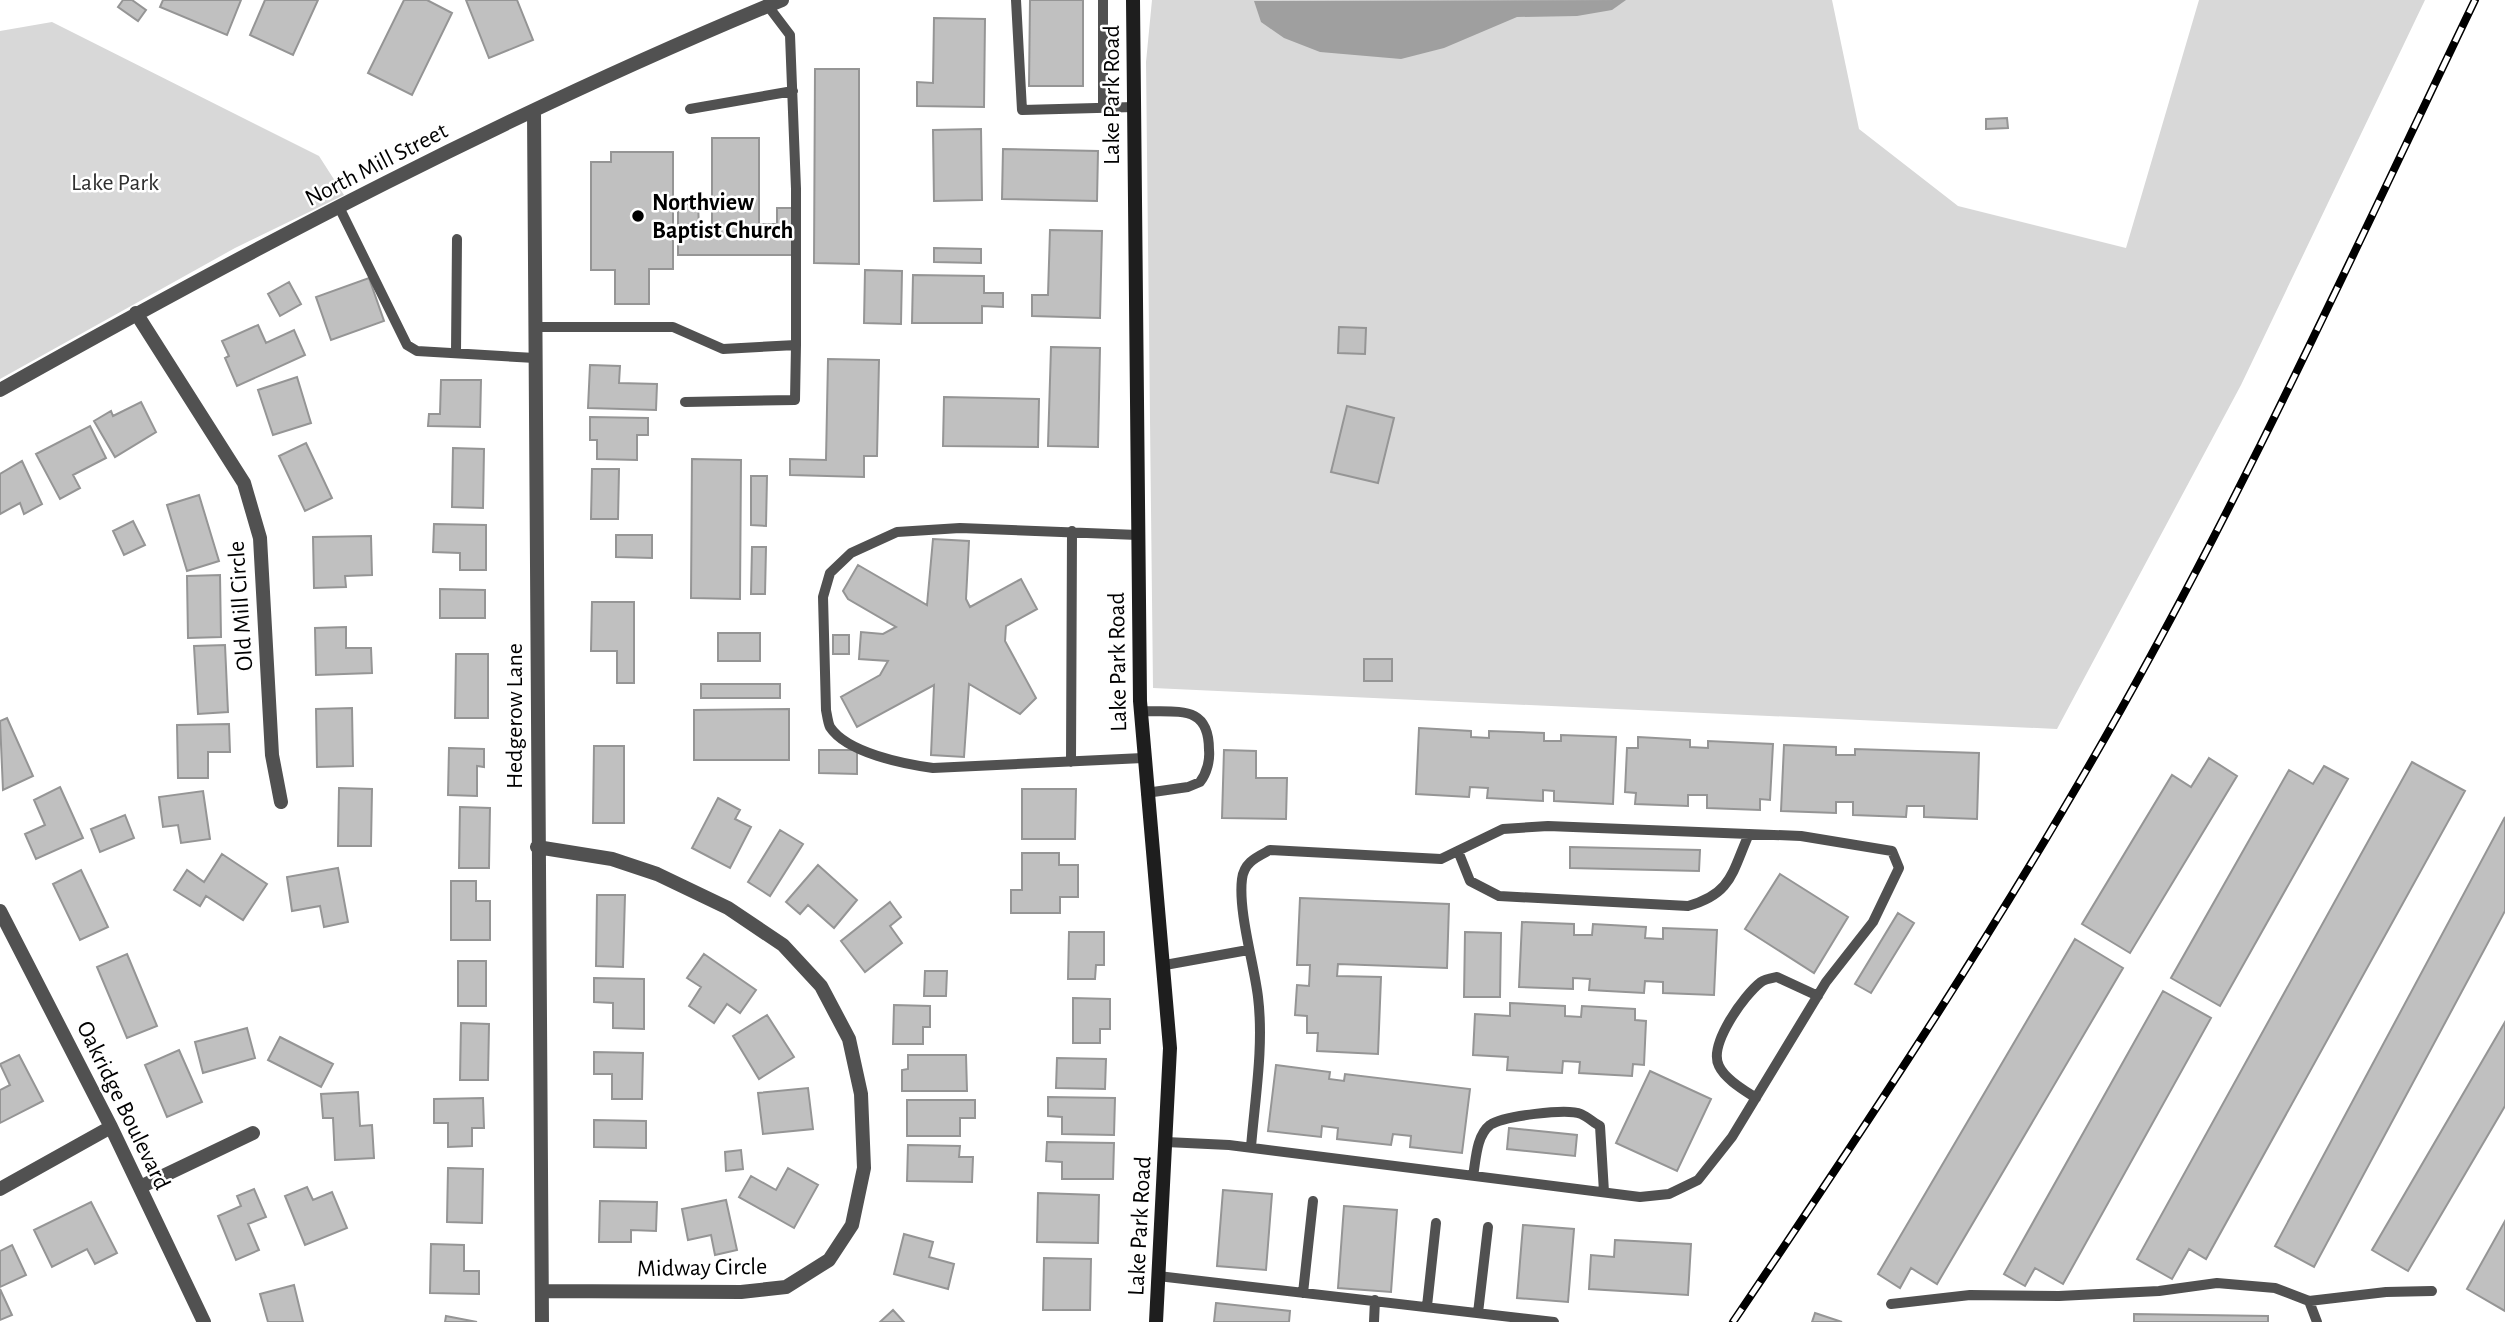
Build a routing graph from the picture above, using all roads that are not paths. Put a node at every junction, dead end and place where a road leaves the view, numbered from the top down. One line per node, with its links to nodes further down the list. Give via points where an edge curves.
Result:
1 (782, 0): 5 (street, North Mill Street)
2 (1016, 0): 8 (lane, via 1022,110)
3 (1103, 0): 8 (lane)
4 (1133, 0): 7 (main road, Lake Park Road)
5 (766, 3): 6 (lane, via 790,34); 10 (street, North Mill Street)
6 (793, 91): 9 (lane); 15 (lane)
7 (1134, 107): 8 (lane); 21 (main road, Lake Park Road)
8 (1104, 108)
9 (690, 109)
10 (534, 111): 11 (street, North Mill Street); 14 (street, Hedgerow Lane)
11 (339, 207): 13 (street, North Mill Street); 16 (lane, via 407,345 417,351)
12 (457, 239): 16 (lane)
13 (136, 313): 18 (street, North Mill Street); 26 (street, Old Mill Circle, via 244,483 260,538 272,755)
14 (535, 327): 15 (lane, via 673,327 723,349); 17 (street, Hedgerow Lane)
15 (796, 345): 19 (lane, via 795,400)
16 (456, 353): 17 (lane)
17 (535, 358): 28 (street, Hedgerow Lane)
18 (0, 390)
19 (685, 401)
20 (1072, 531): 21 (lane); 24 (lane); 24 (lane, via 960,528 897,532 851,552 830,573 823,597 826,710 830,727 853,745 898,764 933,768)
21 (1138, 535): 22 (main road, Lake Park Road)
22 (1140, 712): 23 (main road, Lake Park Road); 25 (lane, via 1189,713 1209,730 1210,756 1200,782)
23 (1143, 758): 24 (lane); 25 (main road, Lake Park Road)
24 (1071, 762)
25 (1146, 793): 32 (main road, Lake Park Road)
26 (281, 802)
27 (1749, 834): 29 (lane, via 1548,826 1503,829); 29 (lane, via 1727,885 1711,900 1688,906 1499,896 1470,881); 33 (lane, via 1801,836 1892,851 1899,869 1873,922)
28 (537, 847): 47 (street, Hedgerow Lane); 47 (street, Midway Circle, via 612,859 657,874 728,908 783,944 821,986 849,1039 861,1094 863,1168 852,1225 829,1260 786,1287 741,1292)
29 (1458, 851): 31 (lane, via 1441,859 1270,849 1248,862 1242,879)
30 (0, 911): 35 (street, Oakridge Boulevard)
31 (1248, 950): 32 (lane); 38 (lane, via 1258,997 1259,1056)
32 (1165, 965): 37 (main road, Lake Park Road, via 1170,1048)
33 (1818, 996): 34 (lane); 34 (lane, via 1777,977 1763,981 1721,1037 1715,1053 1719,1067)
34 (1756, 1098): 42 (lane, via 1698,1180 1669,1194 1640,1197)
35 (111, 1127): 40 (street, Oakridge Boulevard); 41 (street)
36 (253, 1133): 40 (street)
37 (1166, 1142): 38 (lane); 46 (main road, Lake Park Road)
38 (1251, 1147): 39 (lane)
39 (1473, 1176): 42 (lane); 42 (lane, via 1479,1141 1491,1125 1557,1112 1581,1113 1600,1126)
40 (140, 1187): 55 (street, Oakridge Boulevard)
41 (0, 1189)
42 (1604, 1192)
43 (1313, 1201): 49 (lane)
44 (1436, 1223): 53 (lane)
45 (1489, 1227): 54 (lane)
46 (1158, 1276): 49 (lane); 57 (main road, Lake Park Road)
47 (542, 1291): 56 (street, Hedgerow Lane)
48 (2432, 1291): 51 (lane)
49 (1303, 1293): 50 (lane)
50 (1375, 1300): 53 (lane); 58 (lane)
51 (2309, 1301): 52 (lane, via 2275,1289 2217,1283); 60 (lane)
52 (1891, 1304)
53 (1427, 1306): 54 (lane)
54 (1478, 1313): 59 (lane)
55 (204, 1322)
56 (542, 1322)
57 (1156, 1322)
58 (1374, 1322)
59 (1554, 1322)
60 (2317, 1322)

